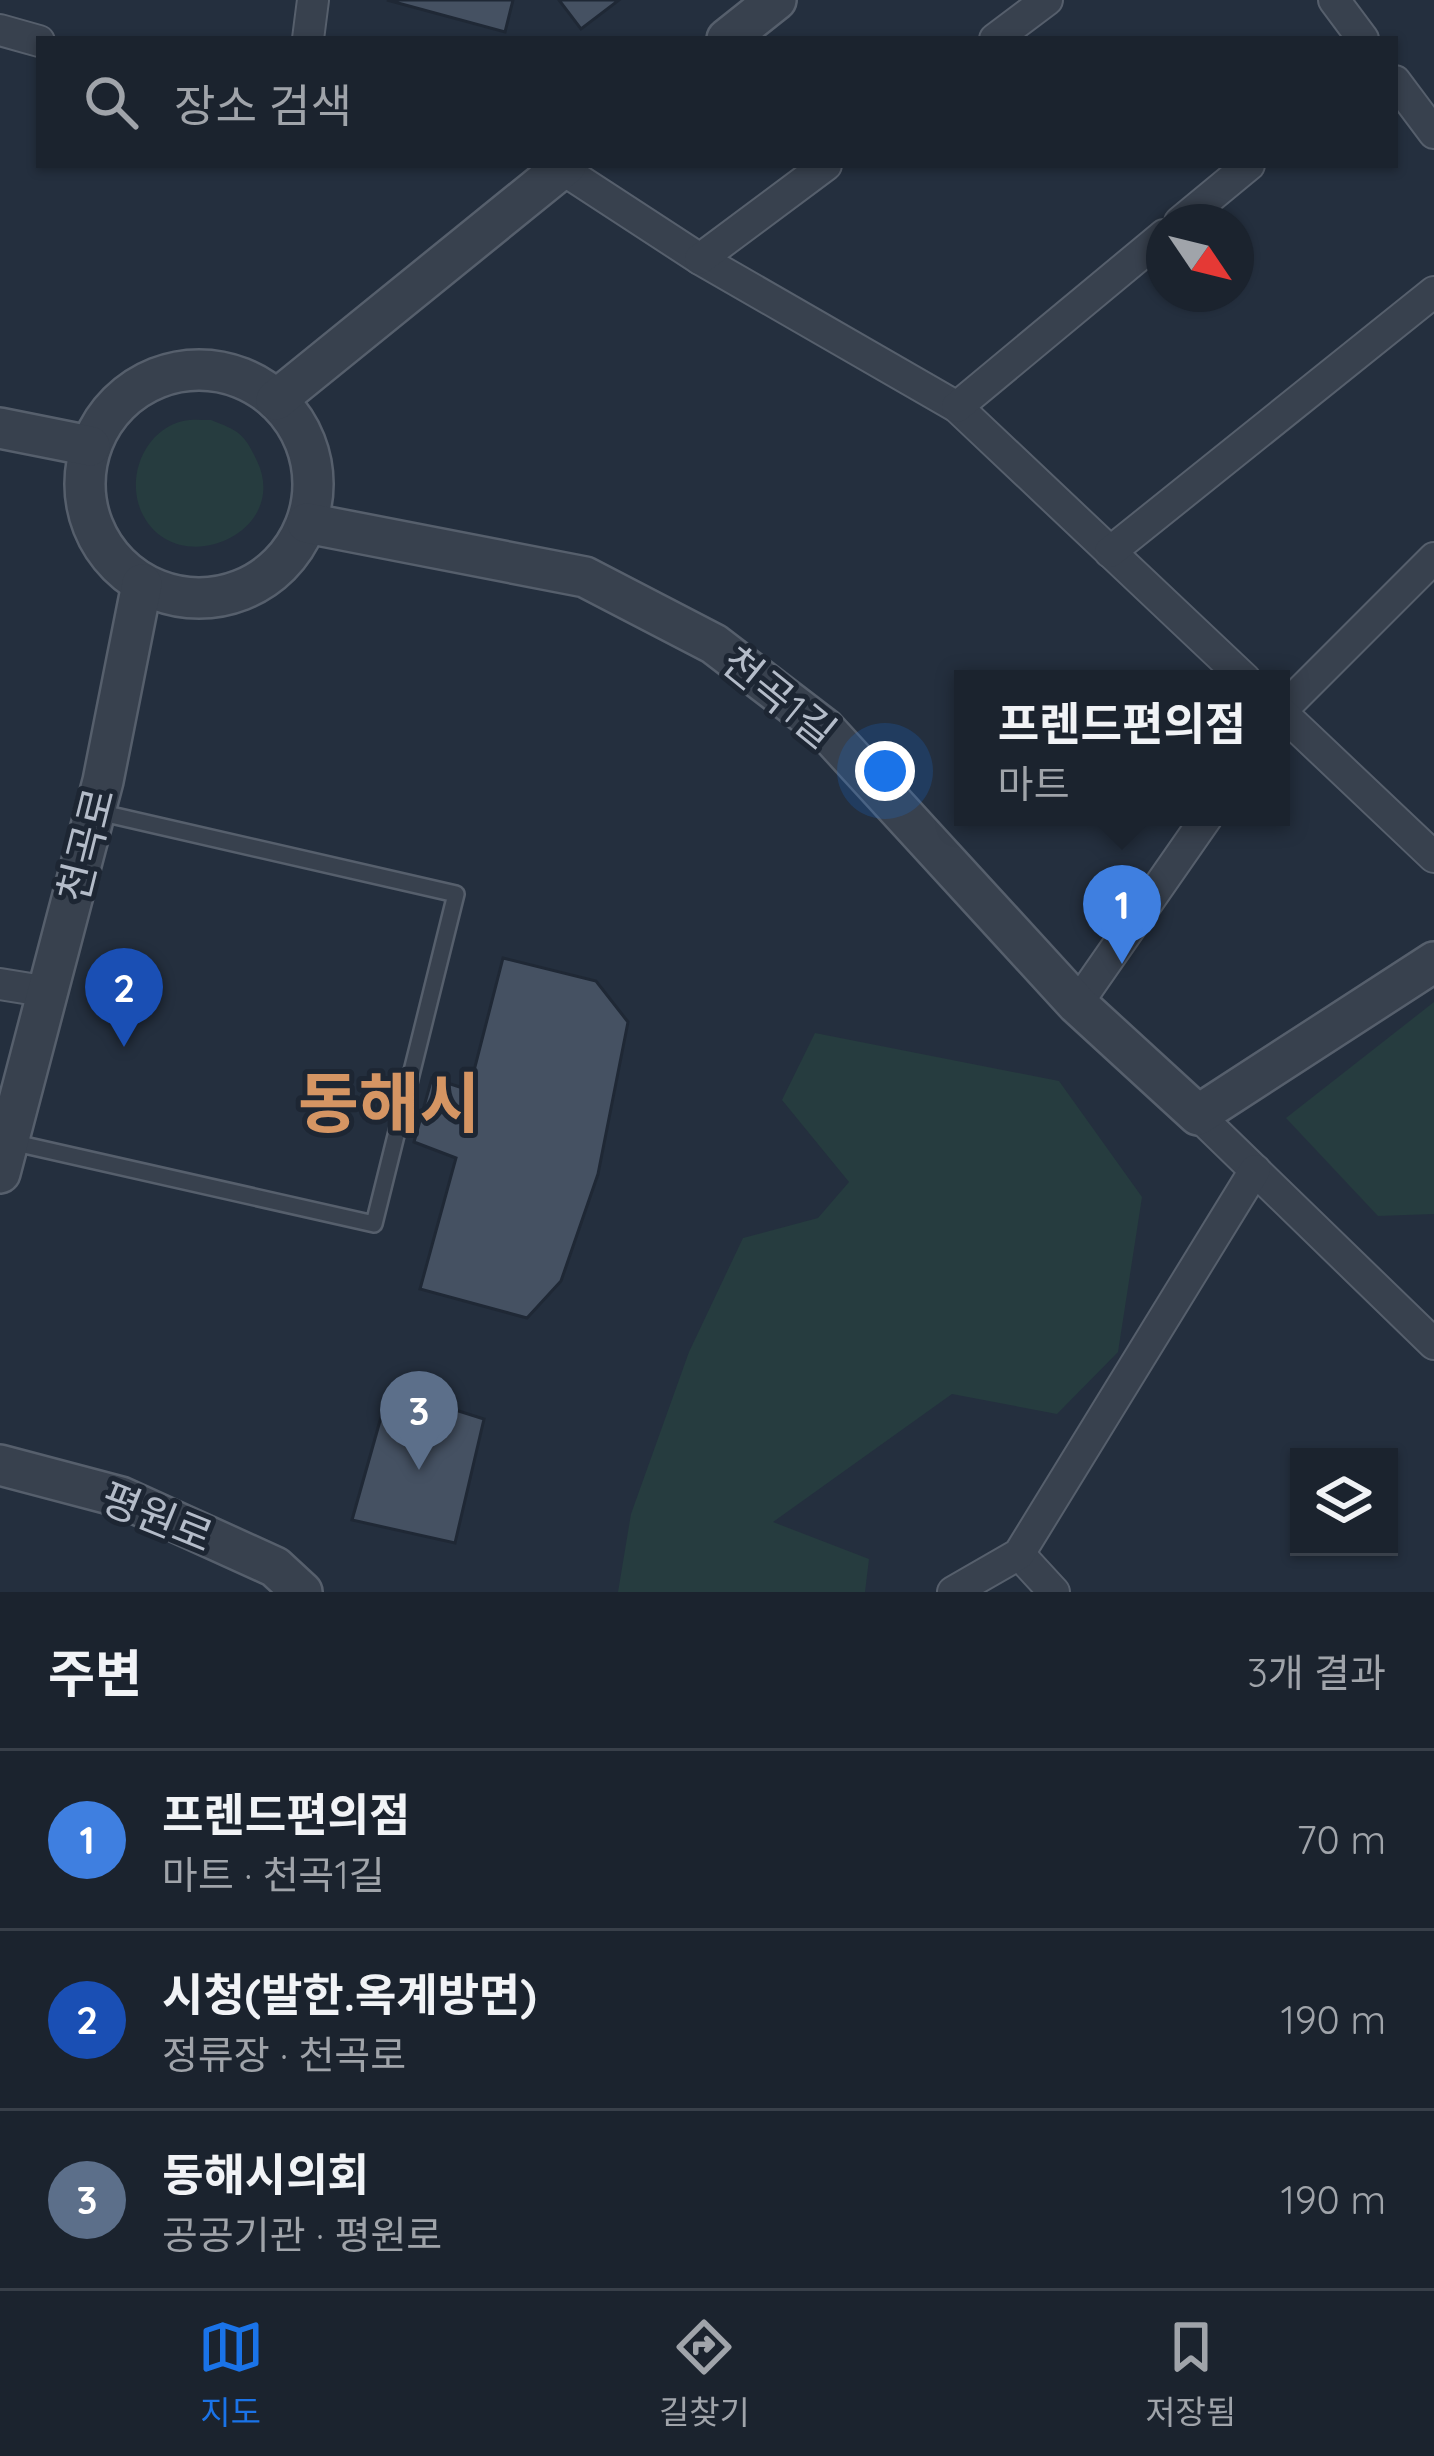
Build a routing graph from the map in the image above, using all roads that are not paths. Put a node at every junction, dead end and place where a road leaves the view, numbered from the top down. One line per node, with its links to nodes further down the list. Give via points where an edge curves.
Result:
1 (313, 0): 6 (street)
2 (776, 0): 7 (street)
3 (1047, 0): 8 (street)
4 (1334, 0): 9 (street)
5 (0, 30): 10 (street)
6 (308, 36)
7 (731, 36)
8 (999, 36)
9 (1361, 36)
10 (36, 40)
11 (1398, 85): 12 (street)
12 (1434, 133)
13 (557, 168): 21 (street)
14 (562, 168): 19 (street)
15 (822, 168): 19 (street)
16 (1245, 168): 17 (street)
17 (1202, 204)
18 (1146, 250): 22 (street)
19 (700, 259): 22 (street)
20 (1434, 292): 26 (street)
21 (276, 400): 24 (street, via 219,370 172,371 113,406); 25 (street, via 312,459)
22 (957, 407): 26 (street)
23 (0, 428): 24 (street)
24 (90, 446): 28 (street, via 85,501 98,540)
25 (307, 523): 28 (street, via 285,560 232,594 181,598); 38 (street, 천곡1길, via 585,577 714,644 825,729)
26 (1110, 552): 29 (street)
27 (1434, 558): 30 (street)
28 (142, 584): 32 (street, 천곡로)
29 (1235, 670)
30 (1290, 702)
31 (1290, 720): 34 (street)
32 (95, 811): 37 (street, 천곡로); 40 (lane, via 456,894 374,1224)
33 (1201, 826): 38 (street)
34 (1434, 856)
35 (1434, 962): 39 (street)
36 (0, 984): 37 (street)
37 (49, 992): 40 (street, 천곡로)
38 (1077, 1004): 39 (street, 천곡1길)
39 (1198, 1114): 41 (street)
40 (4, 1157)
41 (1255, 1170): 42 (street); 44 (street)
42 (1434, 1344)
43 (0, 1465): 45 (street, 평원로, via 121,1497 275,1567)
44 (1019, 1554): 46 (street); 47 (street)
45 (302, 1592)
46 (953, 1592)
47 (1054, 1592)

